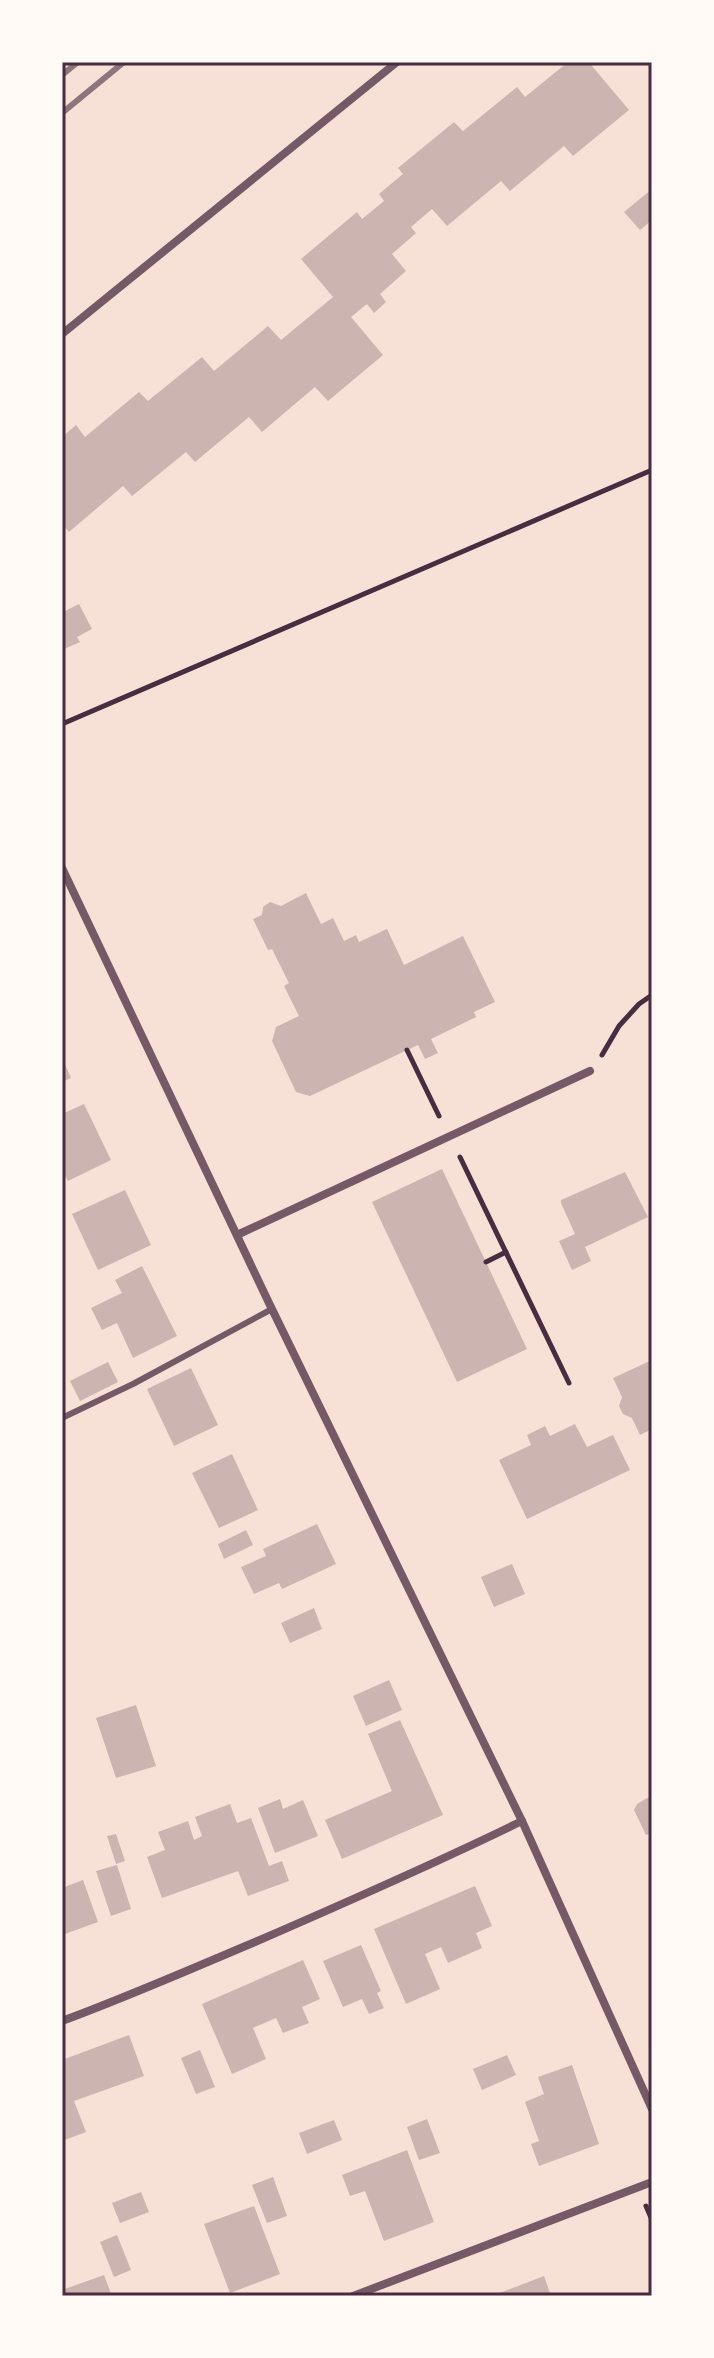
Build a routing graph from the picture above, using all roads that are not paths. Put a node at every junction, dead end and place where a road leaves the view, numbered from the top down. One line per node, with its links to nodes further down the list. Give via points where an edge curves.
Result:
1 (397, 62): 2 (street)
2 (62, 334)
3 (62, 868): 5 (street)
4 (590, 1071): 5 (street)
5 (237, 1235): 6 (street)
6 (272, 1309): 7 (lane); 8 (street)
7 (64, 1417)
8 (522, 1821): 9 (street, via 293,1925); 11 (street)
9 (62, 2021)
10 (652, 2084): 11 (street)
11 (642, 2089): 12 (street)
12 (652, 2109)
13 (652, 2182): 14 (street)
14 (353, 2296)

